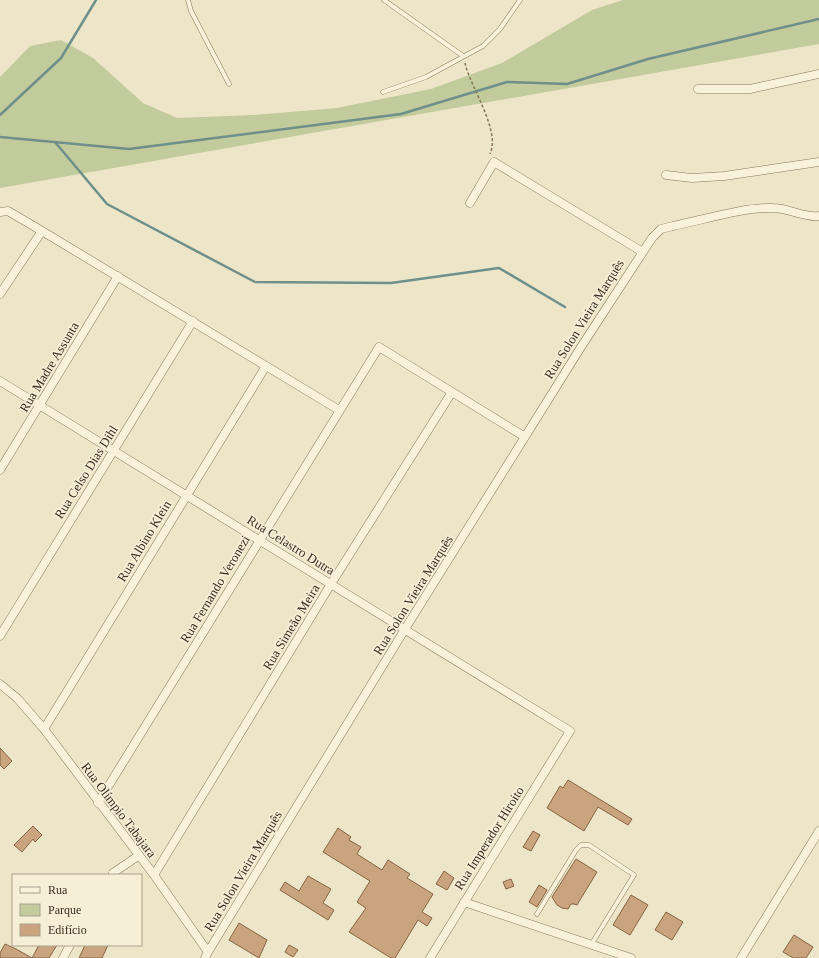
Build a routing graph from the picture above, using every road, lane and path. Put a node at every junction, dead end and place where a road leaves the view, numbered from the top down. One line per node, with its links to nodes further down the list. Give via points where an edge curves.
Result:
1 (188, 0): 6 (lane, via 191,11)
2 (384, 0): 4 (lane)
3 (520, 0): 4 (lane, via 500,29 483,46)
4 (463, 56): 8 (lane, via 426,77); 9 (path, via 488,116 492,143)
5 (819, 74): 7 (street, via 750,89)
6 (228, 84)
7 (698, 89)
8 (383, 92)
9 (488, 159)
10 (819, 162): 11 (street, via 724,176 692,178)
11 (666, 175)
12 (470, 202): 16 (street, via 494,162)
13 (0, 212): 15 (street, via 8,211)
14 (819, 216): 16 (street, Rua Solon Vieira Marquês, via 774,208 754,209 661,230)
15 (42, 231): 17 (street); 18 (street)
16 (641, 251): 25 (street, Rua Solon Vieira Marquês)
17 (118, 276): 19 (street); 23 (street, Rua Madre Assunta)
18 (0, 294)
19 (193, 321): 20 (street); 26 (street, Rua Celso Dias Dihl)
20 (266, 366): 24 (street); 28 (street, Rua Albino Klein)
21 (0, 380): 23 (street, Rua Celastro Dutra)
22 (452, 392): 24 (street, Rua Fernando Veronezi, via 378,347); 25 (street); 30 (street, Rua Simeão Meira)
23 (40, 405): 26 (street, Rua Celastro Dutra); 27 (street, Rua Madre Assunta)
24 (339, 410): 29 (street, Rua Fernando Veronezi)
25 (525, 437): 31 (street, Rua Solon Vieira Marquês)
26 (114, 450): 28 (street, Rua Celastro Dutra); 32 (street, Rua Celso Dias Dihl)
27 (0, 470)
28 (186, 495): 29 (street, Rua Celastro Dutra); 34 (street, Rua Albino Klein)
29 (259, 539): 30 (street, Rua Celastro Dutra); 36 (street, Rua Fernando Veronezi)
30 (331, 584): 31 (street, Rua Celastro Dutra); 40 (street, Rua Simeão Meira)
31 (405, 629): 35 (street, Rua Celastro Dutra); 45 (street, Rua Solon Vieira Marquês)
32 (0, 636)
33 (0, 684): 34 (street, Rua Olímpio Tabajara, via 17,698)
34 (44, 729): 36 (street, Rua Olímpio Tabajara)
35 (570, 731): 41 (street, Rua Imperador Hiroito)
36 (98, 803): 38 (street, Rua Olímpio Tabajara)
37 (819, 831): 49 (street)
38 (138, 856): 39 (street); 40 (street, Rua Olímpio Tabajara)
39 (113, 873)
40 (154, 875): 45 (street, Rua Olímpio Tabajara)
41 (464, 902): 43 (street); 47 (street, Rua Imperador Hiroito)
42 (537, 914): 43 (lane, via 576,850 581,845 589,845 634,874)
43 (591, 945): 48 (street)
44 (69, 946): 46 (street)
45 (206, 955)
46 (63, 958)
47 (430, 958)
48 (631, 958)
49 (741, 958)

